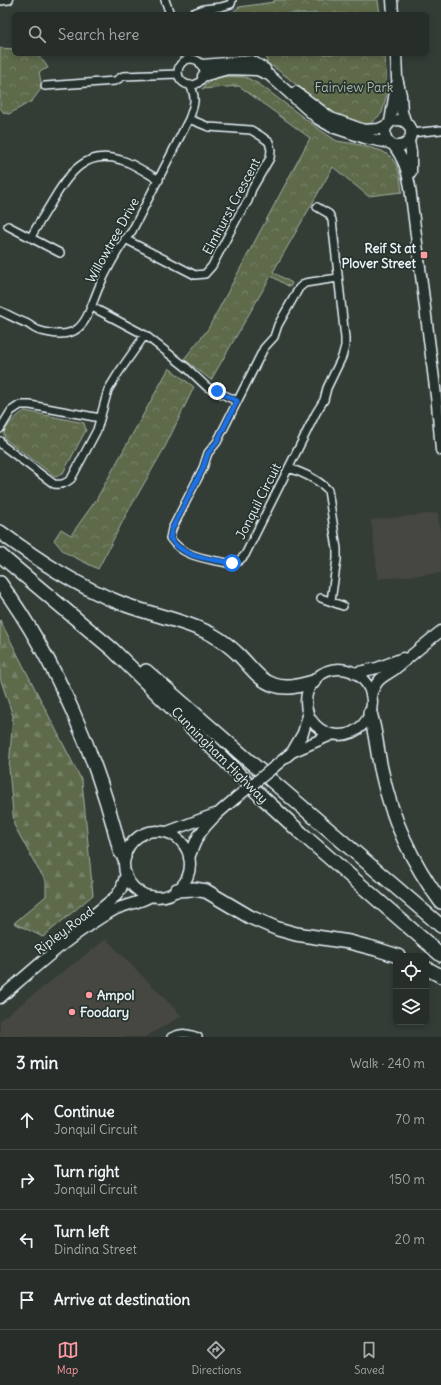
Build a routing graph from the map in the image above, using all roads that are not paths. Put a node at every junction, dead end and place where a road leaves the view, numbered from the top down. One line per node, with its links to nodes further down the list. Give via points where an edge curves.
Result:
1 (0, 0): 2 (street)
2 (9, 0)
3 (165, 0): 6 (street)
4 (232, 0): 7 (street, via 231,4 221,8)
5 (392, 0): 8 (main road)
6 (169, 12)
7 (196, 12)
8 (393, 12)
9 (396, 56): 14 (main road)
10 (186, 57): 11 (street); 12 (street, via 178,68)
11 (202, 65): 13 (street); 19 (main road, via 252,61 268,70 331,118 364,130 379,129)
12 (178, 74): 15 (street, via 182,82); 16 (street, via 123,76 114,81)
13 (203, 76): 15 (street, via 198,83); 22 (main road, via 228,69 257,70 269,75 318,119 332,127)
14 (397, 78): 18 (main road); 19 (main road)
15 (190, 85): 17 (street, Willowtree Drive, via 195,92)
16 (45, 86)
17 (189, 118): 23 (street, Willowtree Drive); 28 (street, Elmhurst Crescent, via 209,126 251,130 269,142 270,158 252,189 248,202 205,274 195,275)
18 (406, 123): 19 (main road, via 398,120); 21 (main road, via 409,126)
19 (389, 124): 22 (main road, via 385,135)
20 (441, 130): 21 (street)
21 (410, 137): 22 (main road, via 402,146); 24 (main road)
22 (391, 144): 24 (main road, via 406,166)
23 (159, 180): 27 (street, via 121,160 102,157 87,161 66,179); 28 (street, Willowtree Drive, via 132,231)
24 (410, 187): 38 (main road, via 438,404)
25 (317, 207): 30 (street, via 329,214 332,220)
26 (8, 226): 27 (street)
27 (31, 237): 29 (street)
28 (125, 239): 31 (street, Willowtree Drive)
29 (60, 253)
30 (338, 278): 34 (street, Jonquil Circuit, via 305,283 299,288); 39 (street, Jonquil Circuit, via 345,346 324,400)
31 (92, 307): 32 (street, Willowtree Drive, via 86,321 75,331 64,335 39,331); 33 (street)
32 (0, 311)
33 (145, 335): 34 (street, via 207,387); 35 (street, via 108,390)
34 (237, 401): 39 (street, Jonquil Circuit, via 217,442 208,453 170,538 188,553 202,558 232,563 239,561 245,555)
35 (100, 418): 36 (street, via 20,405 11,411); 37 (street, via 97,430 71,479 60,485 54,484)
36 (0, 429)
37 (0, 441)
38 (441, 450)
39 (289, 468): 45 (street, via 299,471 328,490 337,554)
40 (0, 532): 50 (highway, via 43,562 94,591 128,606 191,625 213,636 233,650 256,675 268,683 295,687)
41 (0, 547): 64 (highway, Cunningham Highway)
42 (0, 555): 66 (highway, Cunningham Highway, via 112,649 262,797)
43 (0, 583): 58 (highway, via 36,638 67,701 102,786 120,851)
44 (321, 598): 45 (street)
45 (330, 601): 46 (street)
46 (343, 606)
47 (441, 631): 48 (main road)
48 (410, 656): 49 (main road, via 381,667); 51 (main road, via 381,678)
49 (354, 673): 50 (main road, via 332,670); 51 (main road, via 365,682)
50 (313, 682): 53 (main road, via 306,698)
51 (371, 695): 52 (main road)
52 (370, 713): 54 (main road, via 363,725 355,731 346,735); 63 (highway, via 382,773 396,821 419,868)
53 (308, 715): 54 (main road, via 317,728); 55 (main road, via 303,733)
54 (331, 735): 55 (main road)
55 (292, 752): 56 (main road, bridge)
56 (218, 812): 57 (main road); 59 (main road, via 199,835)
57 (167, 832): 58 (main road, via 150,831 140,835 128,846); 59 (main road, via 181,842)
58 (124, 857): 60 (main road)
59 (189, 858): 61 (main road, via 187,875)
60 (126, 874): 62 (main road, via 136,889); 69 (main road, Ripley Road, via 116,896)
61 (177, 890): 62 (main road, via 165,896); 65 (highway, via 206,891 250,917 278,929 350,942)
62 (151, 896): 70 (main road, Ripley Road, via 115,910 81,931)
63 (441, 902)
64 (441, 926)
65 (393, 954)
66 (441, 955)
67 (429, 970): 68 (highway)
68 (441, 976)
69 (0, 990)
70 (0, 998)
71 (171, 1037): 72 (street, via 187,1033)
72 (198, 1037)

